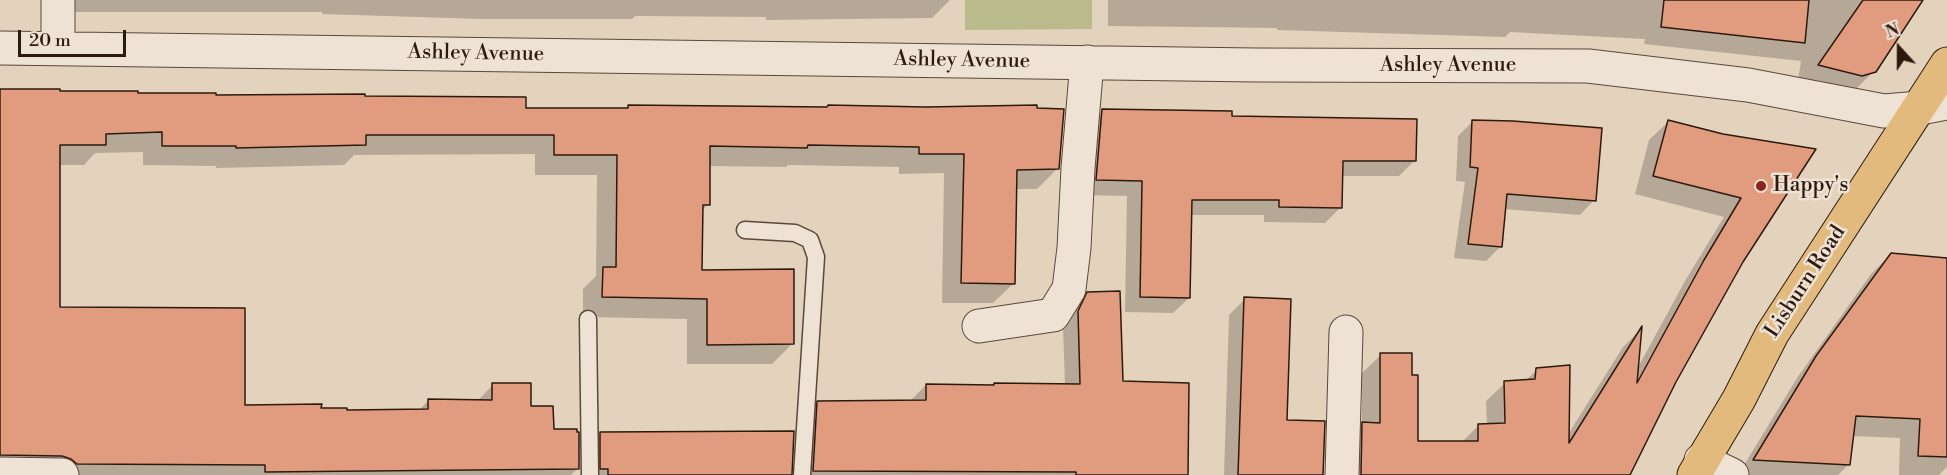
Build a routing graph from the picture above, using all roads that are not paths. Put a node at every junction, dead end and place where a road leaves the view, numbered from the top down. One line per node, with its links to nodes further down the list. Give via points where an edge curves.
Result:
1 (58, 0): 3 (street)
2 (0, 48): 3 (street, Ashley Avenue)
3 (58, 48): 4 (street, Ashley Avenue)
4 (1087, 62): 6 (street, Ashley Avenue, via 1588,66 1748,85 1884,111); 9 (street, via 1069,289 1053,315)
5 (1947, 64): 6 (main road, Lisburn Road)
6 (1934, 106): 11 (main road, Lisburn Road, via 1772,334)
7 (745, 230): 15 (lane, via 795,234 810,240 816,257)
8 (588, 319): 14 (lane)
9 (979, 326)
10 (1346, 332): 16 (street)
11 (1697, 468): 17 (street)
12 (0, 474): 13 (street)
13 (62, 475)
14 (590, 475)
15 (802, 475)
16 (1342, 475)
17 (1732, 475)

